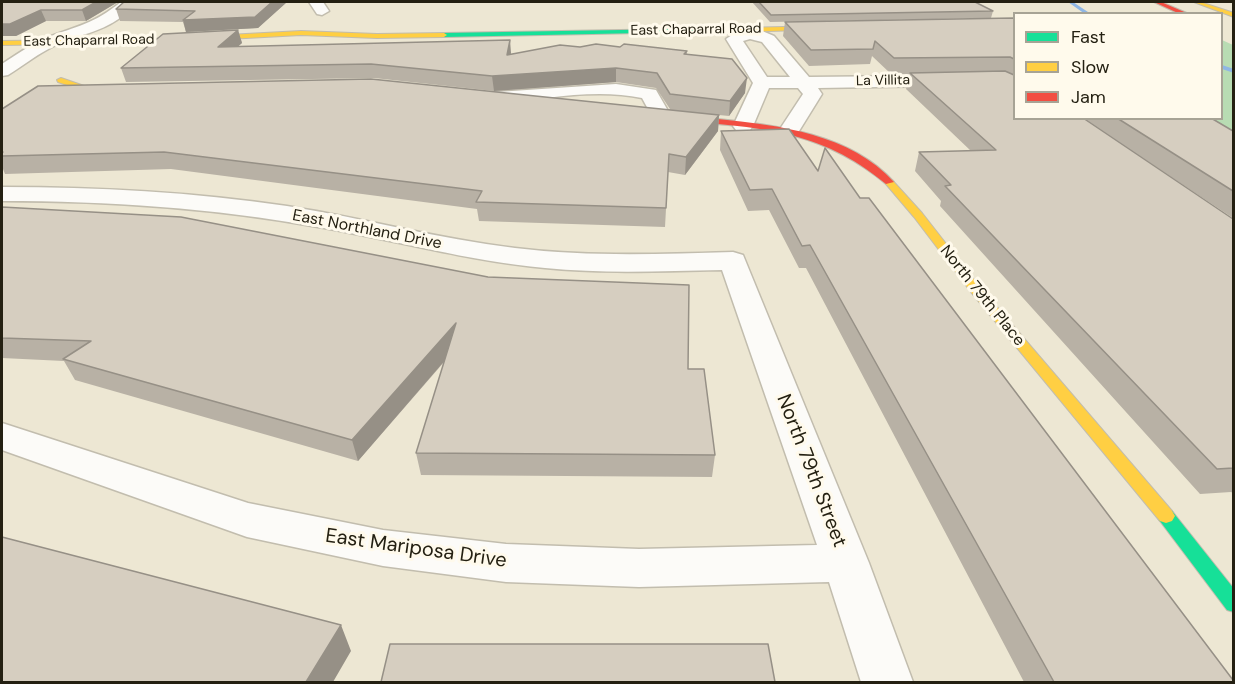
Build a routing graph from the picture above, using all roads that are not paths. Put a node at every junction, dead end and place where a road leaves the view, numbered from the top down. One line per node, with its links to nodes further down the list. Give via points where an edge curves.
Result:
1 (129, 2): 11 (street, via 109,19 81,34)
2 (1157, 2): 5 (main road)
3 (1196, 2): 6 (main road)
4 (92, 11): 11 (street, via 50,35)
5 (1181, 12)
6 (1233, 15)
7 (839, 27): 8 (main road, East Chaparral Road)
8 (770, 28): 9 (main road, East Chaparral Road); 10 (street)
9 (727, 29): 10 (street); 11 (main road, East Chaparral Road, via 377,36 241,34 176,40)
10 (748, 34): 13 (street, via 768,39); 14 (street, via 734,39)
11 (50, 42): 12 (main road, East Chaparral Road); 15 (street)
12 (2, 43)
13 (786, 60): 14 (street); 17 (street)
14 (748, 61): 18 (street)
15 (2, 71)
16 (61, 80): 20 (main road, via 92,91)
17 (802, 82): 18 (street, La Villita); 19 (street, La Villita); 25 (street, via 813,94)
18 (762, 83): 24 (street)
19 (1010, 83)
20 (138, 90)
21 (491, 97): 22 (main road); 23 (street, via 639,91 649,94)
22 (567, 106)
23 (655, 116): 24 (main road)
24 (743, 126): 25 (main road)
25 (789, 132): 30 (main road, North 79th Place, via 827,141 851,152 893,186 1194,548)
26 (2, 194): 27 (street, East Northland Drive, via 69,193 280,213 548,261)
27 (733, 261): 29 (street, North 79th Street)
28 (2, 436): 29 (street, East Mariposa Drive, via 247,520 383,548 506,563 639,568)
29 (846, 563): 31 (street, North 79th Street)
30 (1233, 604)
31 (887, 682)

